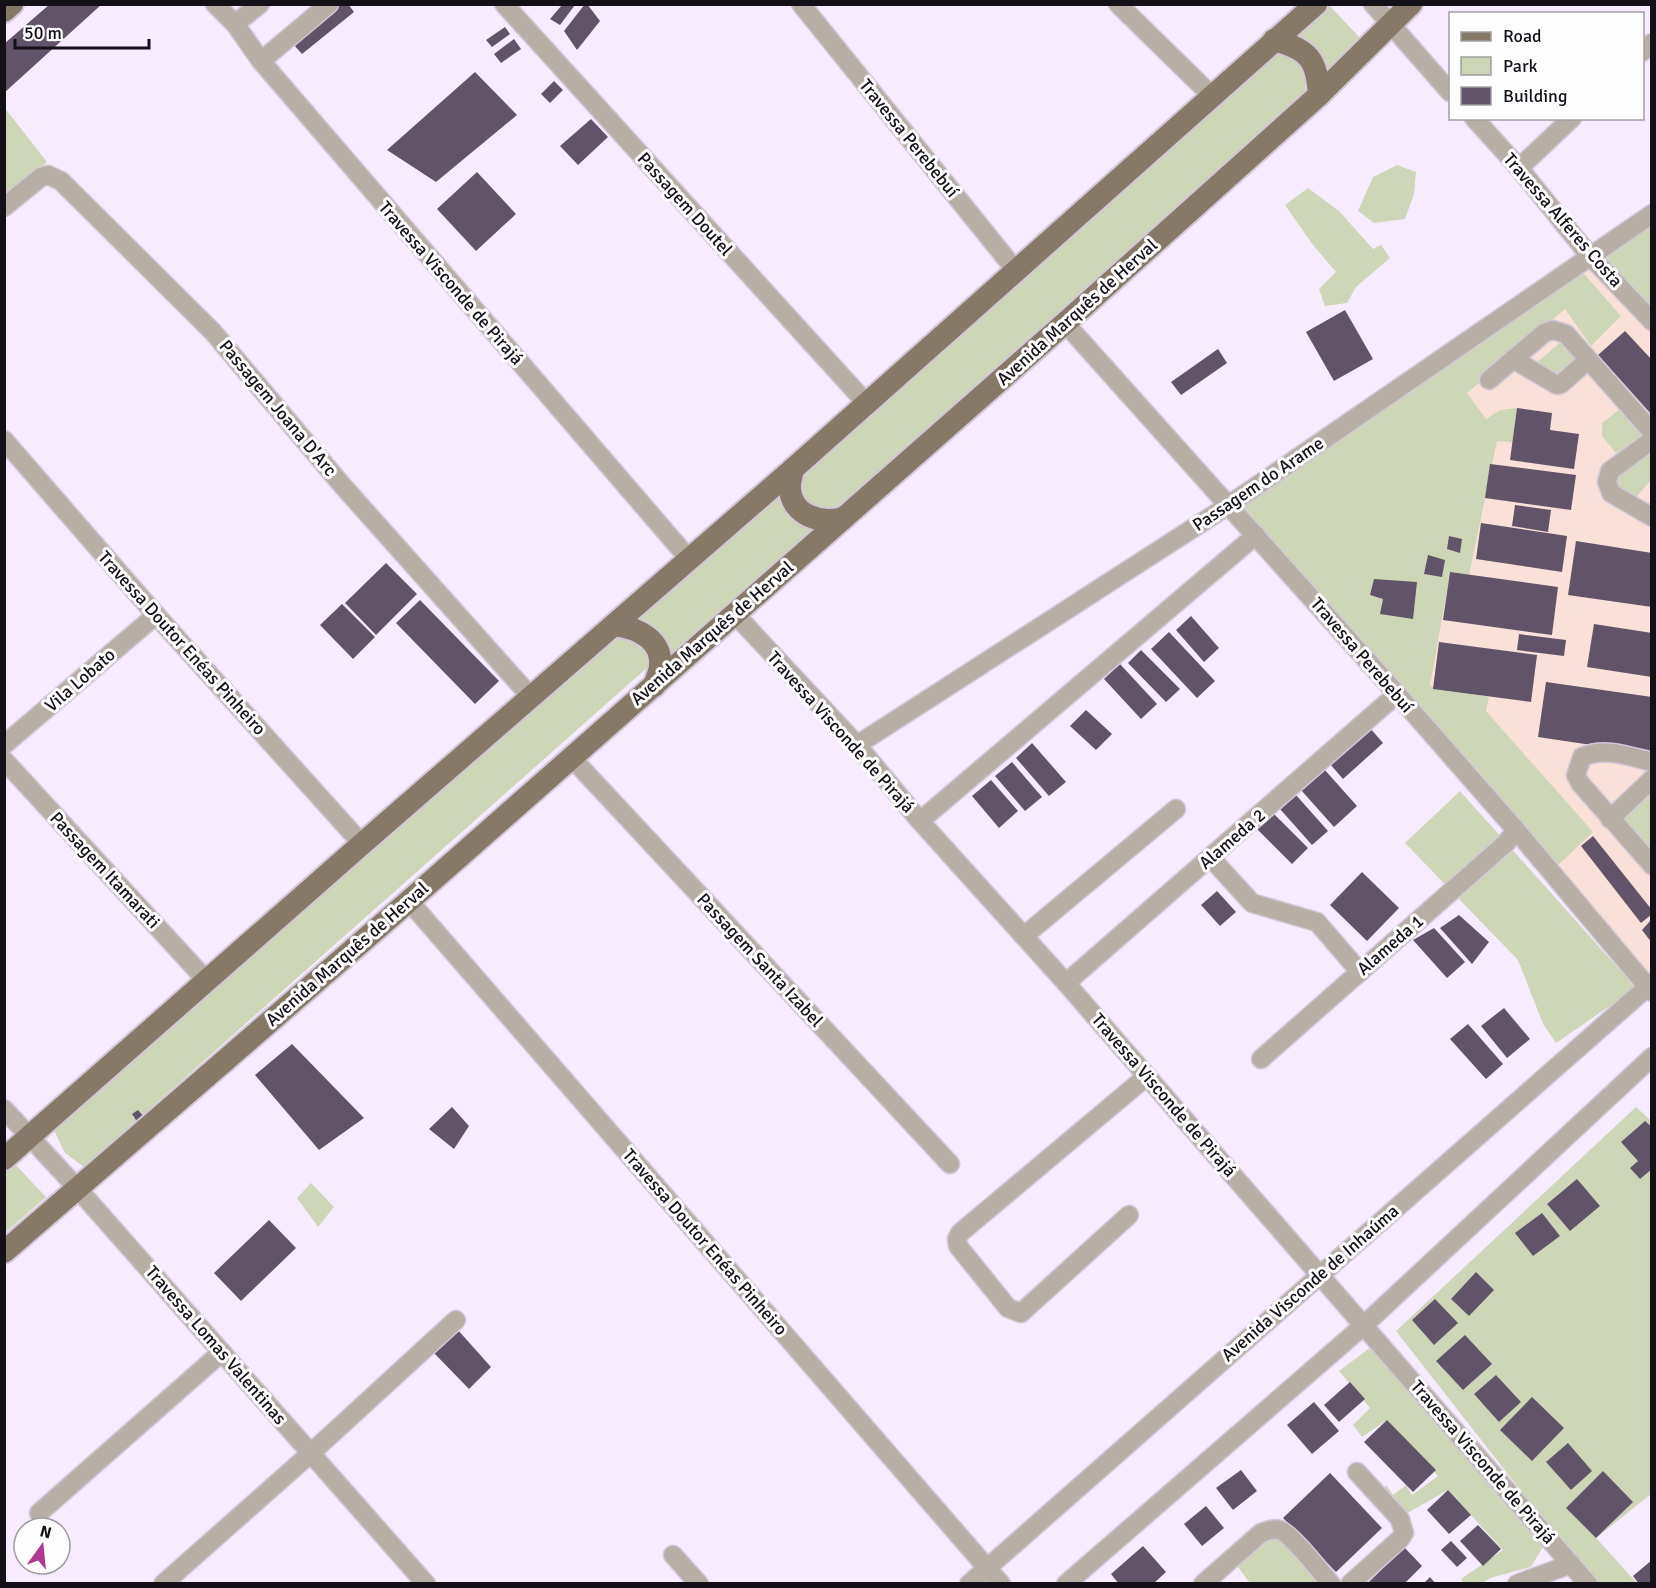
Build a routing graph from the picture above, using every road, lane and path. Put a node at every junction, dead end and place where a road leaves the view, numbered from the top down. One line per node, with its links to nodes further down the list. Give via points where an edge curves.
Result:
1 (12, 4): 11 (main road)
2 (215, 4): 12 (street, Travessa Visconde de Pirajá)
3 (260, 4): 12 (street)
4 (330, 4): 15 (street)
5 (504, 4): 31 (street, Passagem Doutel)
6 (801, 4): 25 (street, Travessa Perebebuí)
7 (1118, 4): 18 (street)
8 (1316, 4): 14 (main road)
9 (1373, 4): 13 (street)
10 (1411, 4): 13 (main road, Avenida Marquês de Herval)
11 (4, 11)
12 (235, 24): 15 (street, Travessa Visconde de Pirajá)
13 (1390, 24): 16 (street); 17 (main road, Avenida Marquês de Herval)
14 (1275, 40): 17 (main road, via 1305,53 1317,71); 18 (main road)
15 (261, 61): 40 (street, Travessa Visconde de Pirajá)
16 (1449, 91)
17 (1319, 95): 27 (main road, Avenida Marquês de Herval)
18 (1213, 97): 25 (main road)
19 (1476, 120): 21 (street, Travessa Alferes Costa)
20 (1570, 120): 21 (street)
21 (1519, 168): 24 (street, Travessa Alferes Costa)
22 (4, 207): 46 (street, Passagem Joana D'Arc, via 41,177 48,175 61,181 213,332 342,485)
23 (1652, 214): 24 (street, Passagem do Arame)
24 (1589, 255): 26 (street, Travessa Alferes Costa); 36 (street, Passagem do Arame)
25 (1017, 272): 31 (main road)
26 (1652, 321)
27 (1065, 324): 36 (street, Travessa Perebebuí); 37 (main road, Avenida Marquês de Herval)
28 (1513, 359): 29 (street, via 1557,385); 29 (street, via 1553,330 1566,334); 30 (street)
29 (1588, 360): 32 (street)
30 (1489, 380)
31 (867, 404): 35 (main road)
32 (1652, 432)
33 (4, 440): 42 (street, Travessa Doutor Enéas Pinheiro)
34 (1652, 440): 38 (street, via 1610,471 1607,482 1611,493)
35 (793, 469): 37 (main road, via 790,489 796,504 809,518); 40 (main road)
36 (1229, 505): 39 (street, Travessa Perebebuí); 48 (street, Passagem do Arame)
37 (843, 518): 41 (main road, Avenida Marquês de Herval)
38 (1652, 518)
39 (1256, 536): 45 (street, Travessa Perebebuí); 55 (street)
40 (689, 560): 43 (main road)
41 (734, 613): 44 (main road, Avenida Marquês de Herval); 48 (street, Travessa Visconde de Pirajá)
42 (156, 615): 47 (street, Vila Lobato); 57 (street, Travessa Doutor Enéas Pinheiro)
43 (615, 625): 44 (main road, via 633,629 654,642 660,668); 46 (main road)
44 (654, 686): 49 (main road, Avenida Marquês de Herval)
45 (1397, 694): 56 (street, Travessa Perebebuí); 58 (street, Alameda 2)
46 (531, 697): 57 (main road)
47 (4, 745)
48 (857, 745): 55 (street, Travessa Visconde de Pirajá)
49 (571, 757): 60 (main road, Avenida Marquês de Herval); 72 (street, Passagem Santa Izabel)
50 (4, 760): 63 (street, Passagem Itamarati)
51 (1652, 762): 54 (street, via 1611,752 1593,752 1582,757 1576,775)
52 (1652, 779): 54 (street)
53 (1176, 809): 61 (street)
54 (1610, 819): 59 (street)
55 (920, 820): 61 (street, Travessa Visconde de Pirajá)
56 (1516, 830): 62 (street, Alameda 1); 65 (street, Travessa Perebebuí)
57 (362, 844): 63 (main road)
58 (1211, 858): 62 (street, via 1252,903 1317,922); 64 (street, Alameda 2)
59 (1652, 865)
60 (409, 901): 73 (main road, Avenida Marquês de Herval); 85 (street, Travessa Doutor Enéas Pinheiro)
61 (1024, 936): 64 (street, Travessa Visconde de Pirajá)
62 (1360, 972): 67 (street, Alameda 1)
63 (206, 980): 70 (main road)
64 (1066, 983): 68 (street, Travessa Visconde de Pirajá)
65 (1650, 987): 76 (street, Avenida Visconde de Inhaúma)
66 (1652, 1057): 78 (street)
67 (1262, 1059)
68 (1147, 1076): 74 (street, via 960,1233 958,1246 1008,1308 1021,1312); 76 (street, Travessa Visconde de Pirajá)
69 (4, 1109): 70 (street, Travessa Lomas Valentinas)
70 (30, 1137): 71 (main road); 73 (street, Travessa Lomas Valentinas)
71 (4, 1159)
72 (950, 1164)
73 (78, 1189): 75 (main road, Avenida Marquês de Herval); 79 (street, Travessa Lomas Valentinas)
74 (1128, 1215)
75 (4, 1252)
76 (1319, 1274): 78 (street, Travessa Visconde de Pirajá); 85 (street, Avenida Visconde de Inhaúma)
77 (456, 1320): 80 (street)
78 (1363, 1326): 84 (street, Travessa Visconde de Pirajá); 91 (street)
79 (222, 1352): 80 (street, Travessa Lomas Valentinas); 82 (street)
80 (311, 1454): 86 (street); 87 (street, Travessa Lomas Valentinas)
81 (1357, 1472): 94 (street, via 1400,1519 1404,1533)
82 (39, 1513)
83 (673, 1556): 88 (street)
84 (1571, 1564): 95 (street); 96 (street, Travessa Visconde de Pirajá)
85 (987, 1568): 89 (street, Avenida Visconde de Inhaúma); 90 (street, Travessa Doutor Enéas Pinheiro)
86 (162, 1584)
87 (426, 1584)
88 (699, 1584)
89 (969, 1584)
90 (1001, 1584)
91 (1066, 1584)
92 (1203, 1584): 93 (street, via 1261,1533 1280,1530)
93 (1331, 1584)
94 (1350, 1584)
95 (1517, 1584)
96 (1588, 1584)

